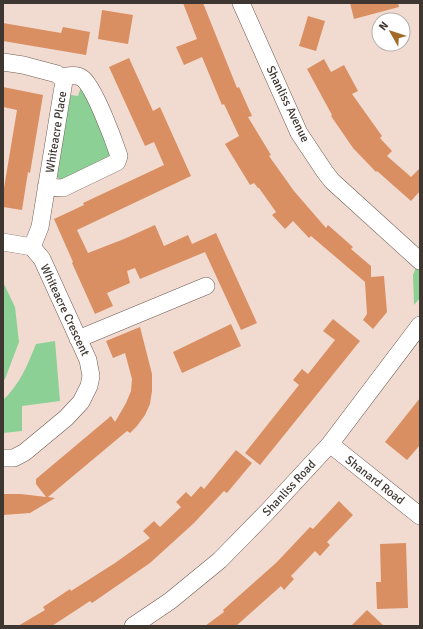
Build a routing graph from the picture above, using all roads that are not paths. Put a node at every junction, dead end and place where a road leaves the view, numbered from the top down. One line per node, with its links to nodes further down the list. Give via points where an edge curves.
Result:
1 (246, 5): 7 (street, Shanliss Avenue, via 299,133 325,172)
2 (3, 62): 3 (street, Whiteacre Place, via 23,65)
3 (61, 77): 4 (street, Whiteacre Place, via 64,81); 4 (street, Whiteacre Place, via 73,75 82,78 92,91 119,156 117,162 63,188)
4 (46, 187): 6 (street, Whiteacre Place, via 40,228)
5 (3, 242): 6 (street)
6 (32, 247): 10 (street, Whiteacre Crescent, via 42,259)
7 (420, 261)
8 (206, 286): 10 (street)
9 (420, 325): 11 (street, Shanliss Road)
10 (78, 339): 12 (street, Whiteacre Crescent, via 88,360 91,376 81,402 25,452 14,458)
11 (330, 444): 13 (street, Shanard Road); 14 (street, Shanliss Road, via 220,560 170,601)
12 (3, 458)
13 (420, 516)
14 (133, 626)

